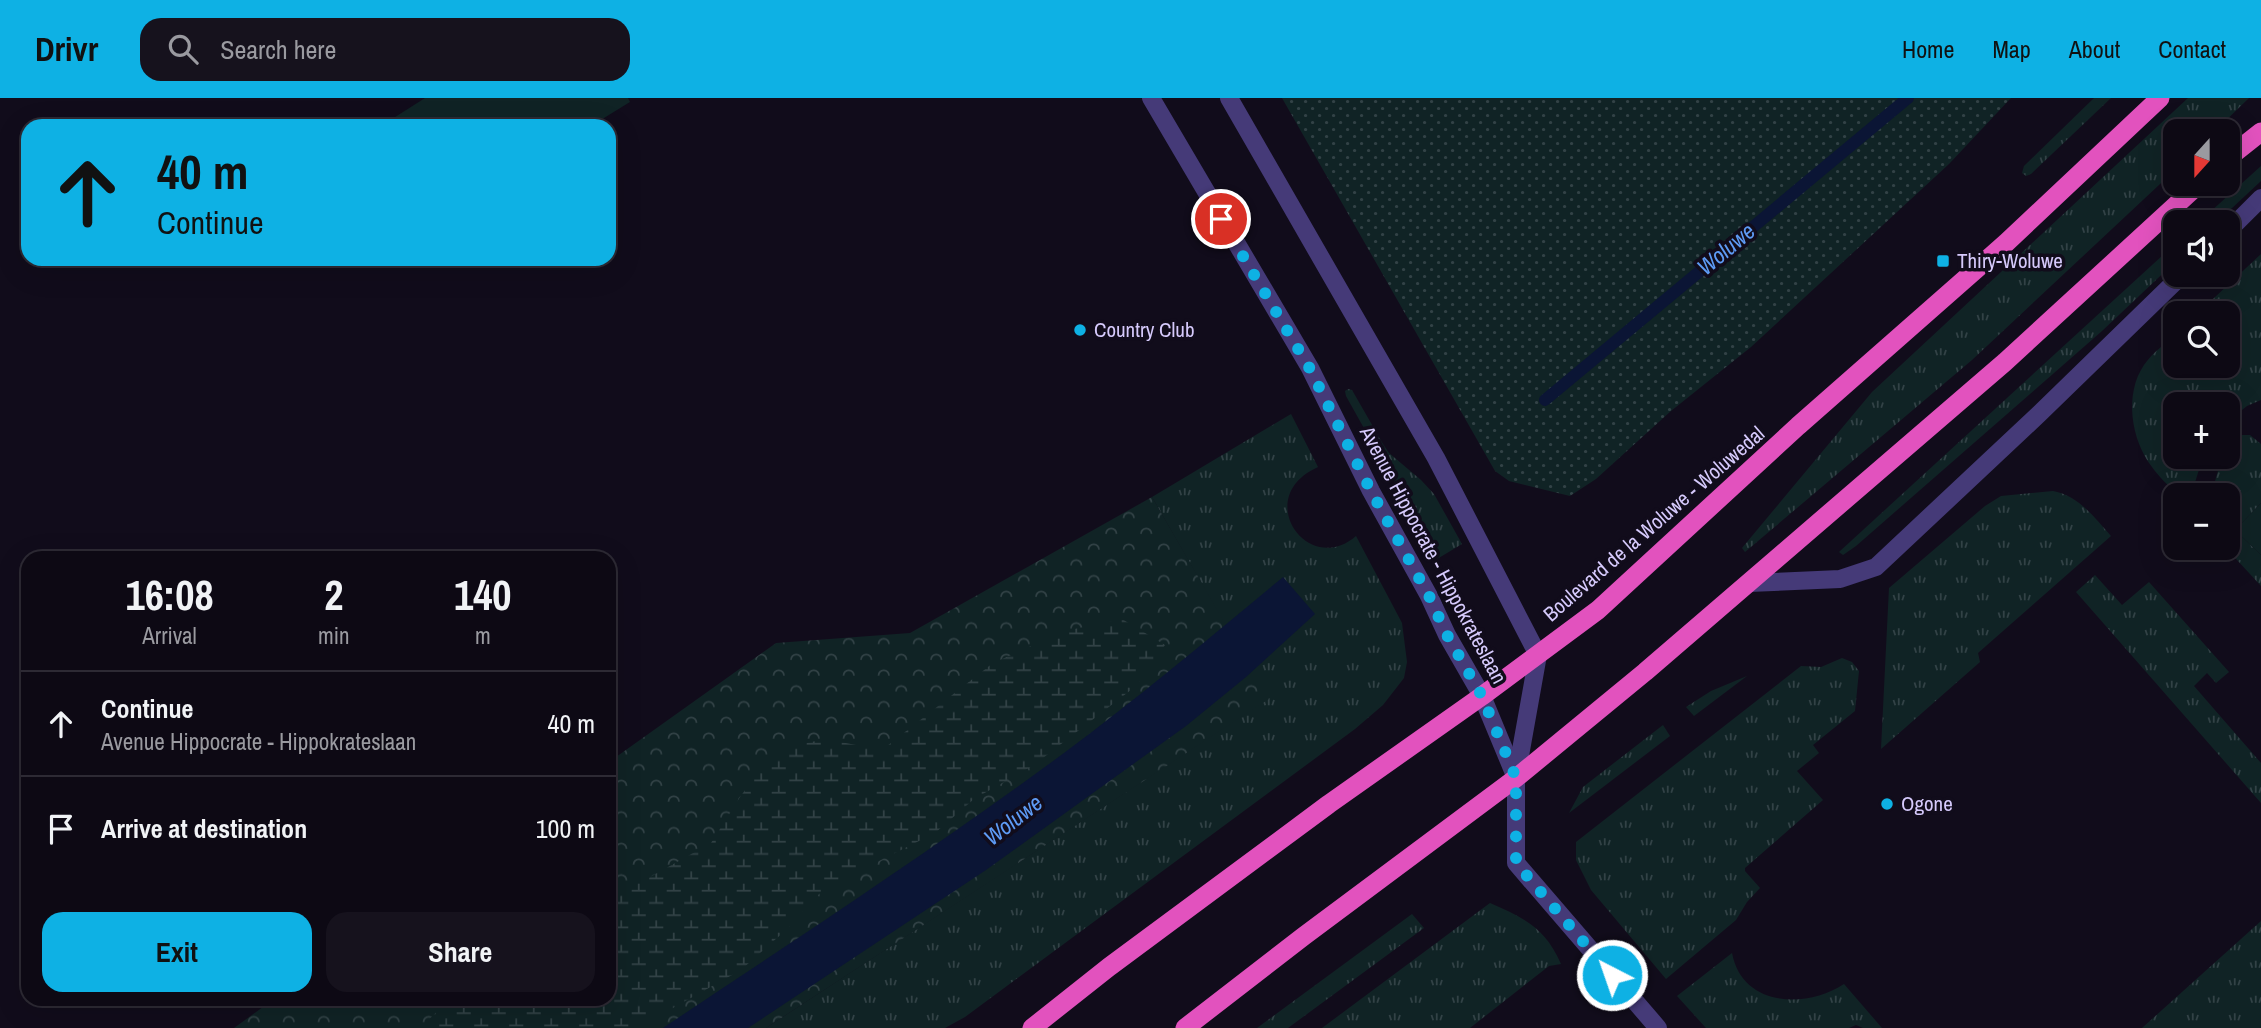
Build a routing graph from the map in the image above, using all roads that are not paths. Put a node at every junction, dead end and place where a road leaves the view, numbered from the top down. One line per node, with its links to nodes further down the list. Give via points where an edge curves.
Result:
1 (1151, 98): 12 (street, Avenue Hippocrate - Hippokrateslaan, via 1310,369)
2 (1229, 98): 11 (street, via 1436,458)
3 (2160, 98): 11 (highway, Boulevard de la Woluwe - Woluwedal, via 1598,610)
4 (2261, 132): 5 (highway)
5 (2240, 149)
6 (2186, 196): 10 (highway, via 2005,362)
7 (2261, 198): 8 (street)
8 (2240, 218)
9 (2170, 287): 10 (street, via 1877,567 1840,579)
10 (1749, 583): 13 (highway)
11 (1538, 655): 12 (highway, Boulevard de la Woluwe - Woluwedal); 13 (street, Avenue Hippocrate - Hippokrateslaan)
12 (1482, 696): 13 (street, Avenue Hippocrate - Hippokrateslaan); 14 (highway, Boulevard de la Woluwe - Woluwedal, via 1329,804)
13 (1516, 778): 15 (highway); 16 (street, via 1516,863)
14 (1032, 1028)
15 (1185, 1028)
16 (1658, 1028)

